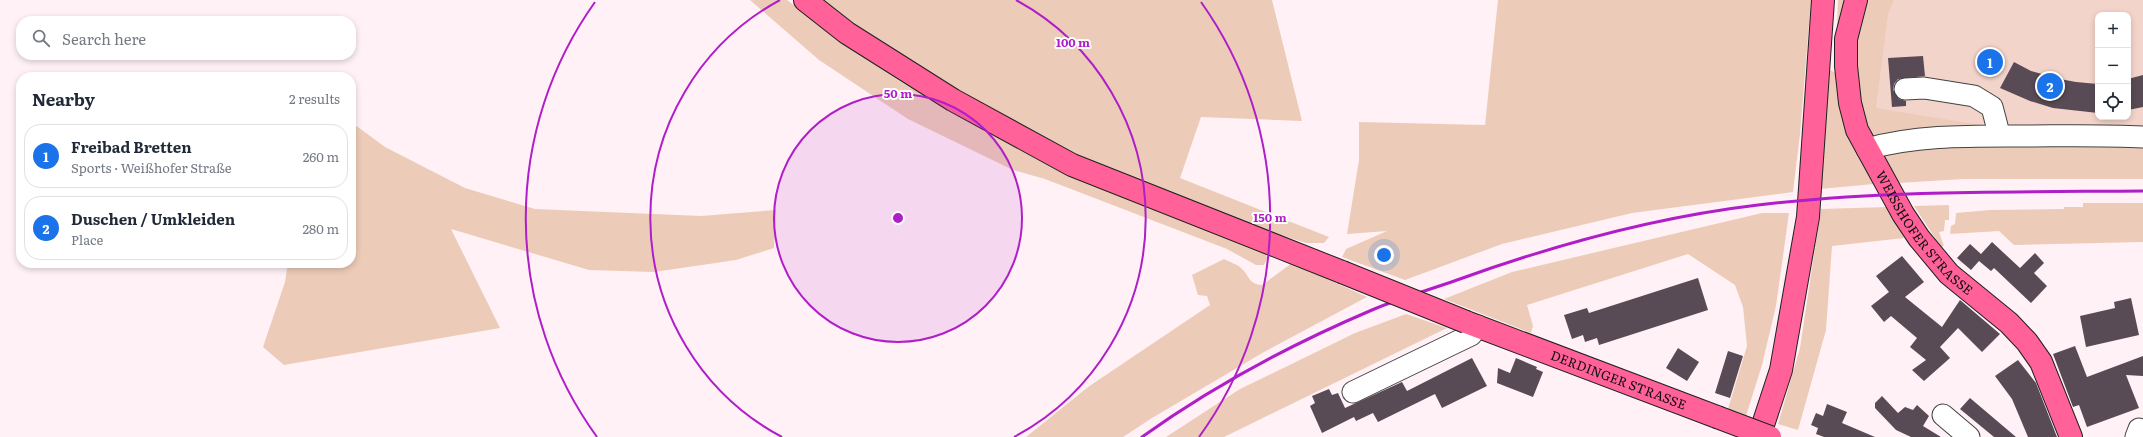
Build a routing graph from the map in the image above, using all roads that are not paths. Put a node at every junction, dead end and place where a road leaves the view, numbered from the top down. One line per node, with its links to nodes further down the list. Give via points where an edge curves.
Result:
1 (805, 0): 8 (main road, DERDINGER STRASSE, bridge, via 847,33 953,100 1072,165)
2 (1823, 0): 11 (main road, via 1808,217 1781,370)
3 (1856, 0): 7 (main road, WEISSHOFER STRASSE, via 1846,39 1846,66 1852,117)
4 (1905, 89): 5 (lane, via 1924,88 1974,96 1992,107 1997,126)
5 (1996, 136): 6 (lane); 7 (lane, via 1909,139)
6 (2143, 137)
7 (1867, 149): 14 (main road, WEISSHOFER STRASSE, via 1903,214 1924,244 1954,278 2009,323 2027,342 2041,362)
8 (1472, 324): 9 (lane, via 1472,335); 12 (main road, DERDINGER STRASSE, bridge)
9 (1353, 392)
10 (1943, 415): 13 (lane)
11 (1759, 437)
12 (1770, 437)
13 (1969, 437)
14 (2071, 437)

